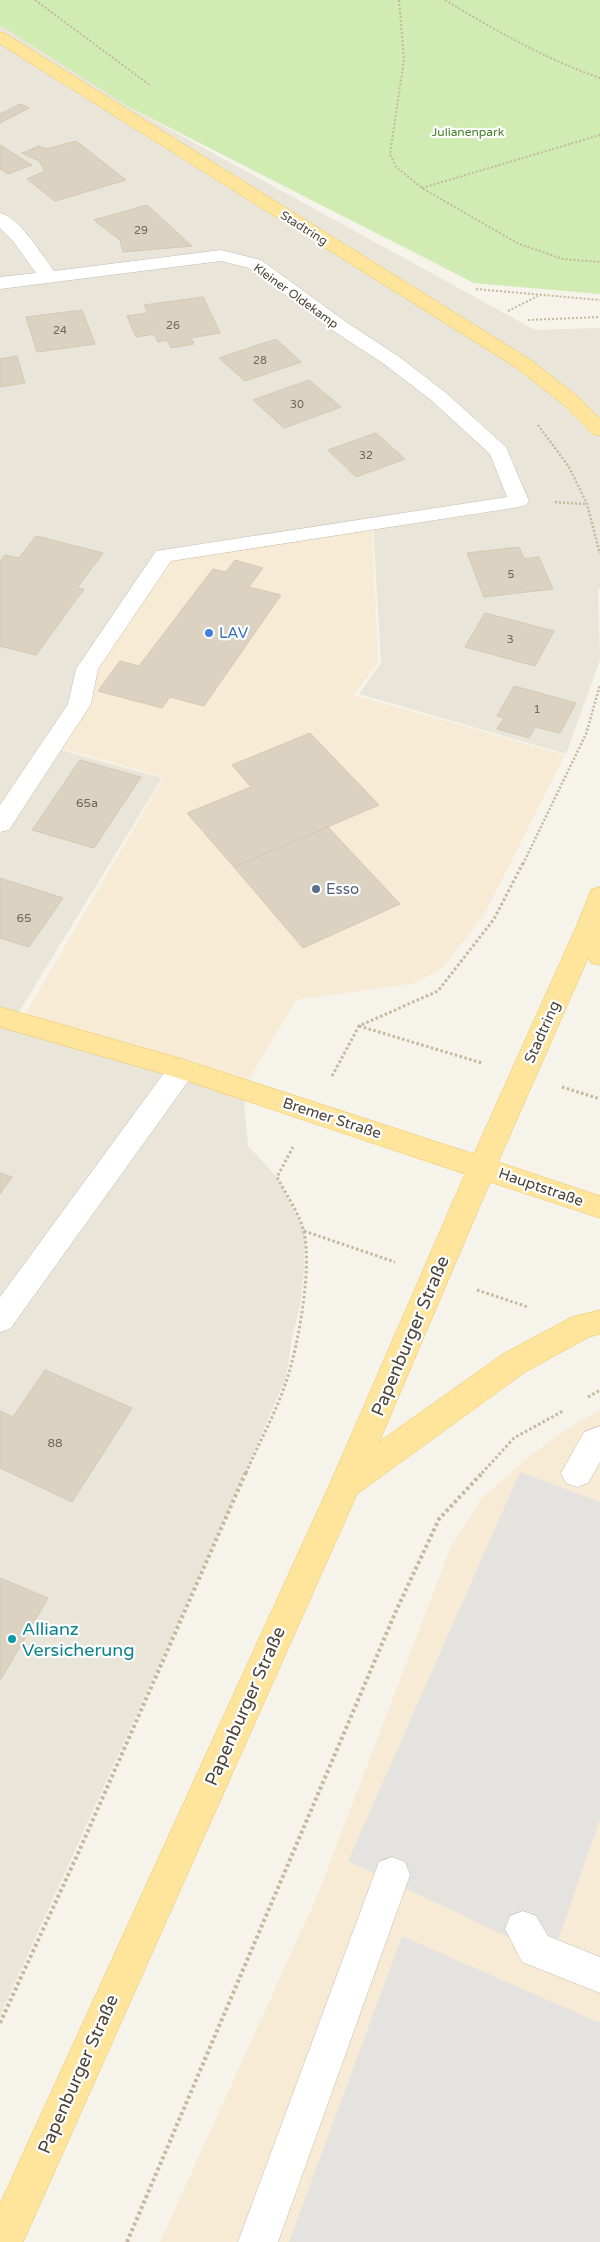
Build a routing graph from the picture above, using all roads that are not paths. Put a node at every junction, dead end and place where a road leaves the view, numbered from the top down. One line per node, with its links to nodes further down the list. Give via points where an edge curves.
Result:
1 (0, 37): 5 (main road, Stadtring, via 524,364 571,401)
2 (0, 218): 3 (street)
3 (49, 277): 4 (street, Kleiner Oldekamp); 6 (street, Kleiner Oldekamp, via 221,255 255,264 438,396 498,450 519,501 164,556 87,669 79,704)
4 (0, 283)
5 (600, 430)
6 (0, 824)
7 (600, 896): 8 (main road, Stadtring)
8 (590, 925): 9 (main road); 12 (main road, Stadtring)
9 (600, 956)
10 (0, 1017): 11 (main road, Bremer Straße)
11 (182, 1069): 12 (main road, Bremer Straße); 14 (street)
12 (482, 1167): 13 (main road, Hauptstraße); 18 (main road, Papenburger Straße)
13 (600, 1207)
14 (0, 1320)
15 (600, 1322): 18 (main road, via 582,1326 514,1363)
16 (600, 1440): 17 (street, via 595,1442)
17 (577, 1473)
18 (346, 1484): 22 (main road, Papenburger Straße)
19 (392, 1875): 23 (street)
20 (523, 1929): 21 (street, via 535,1949)
21 (600, 1975)
22 (3, 2242)
23 (258, 2242)

